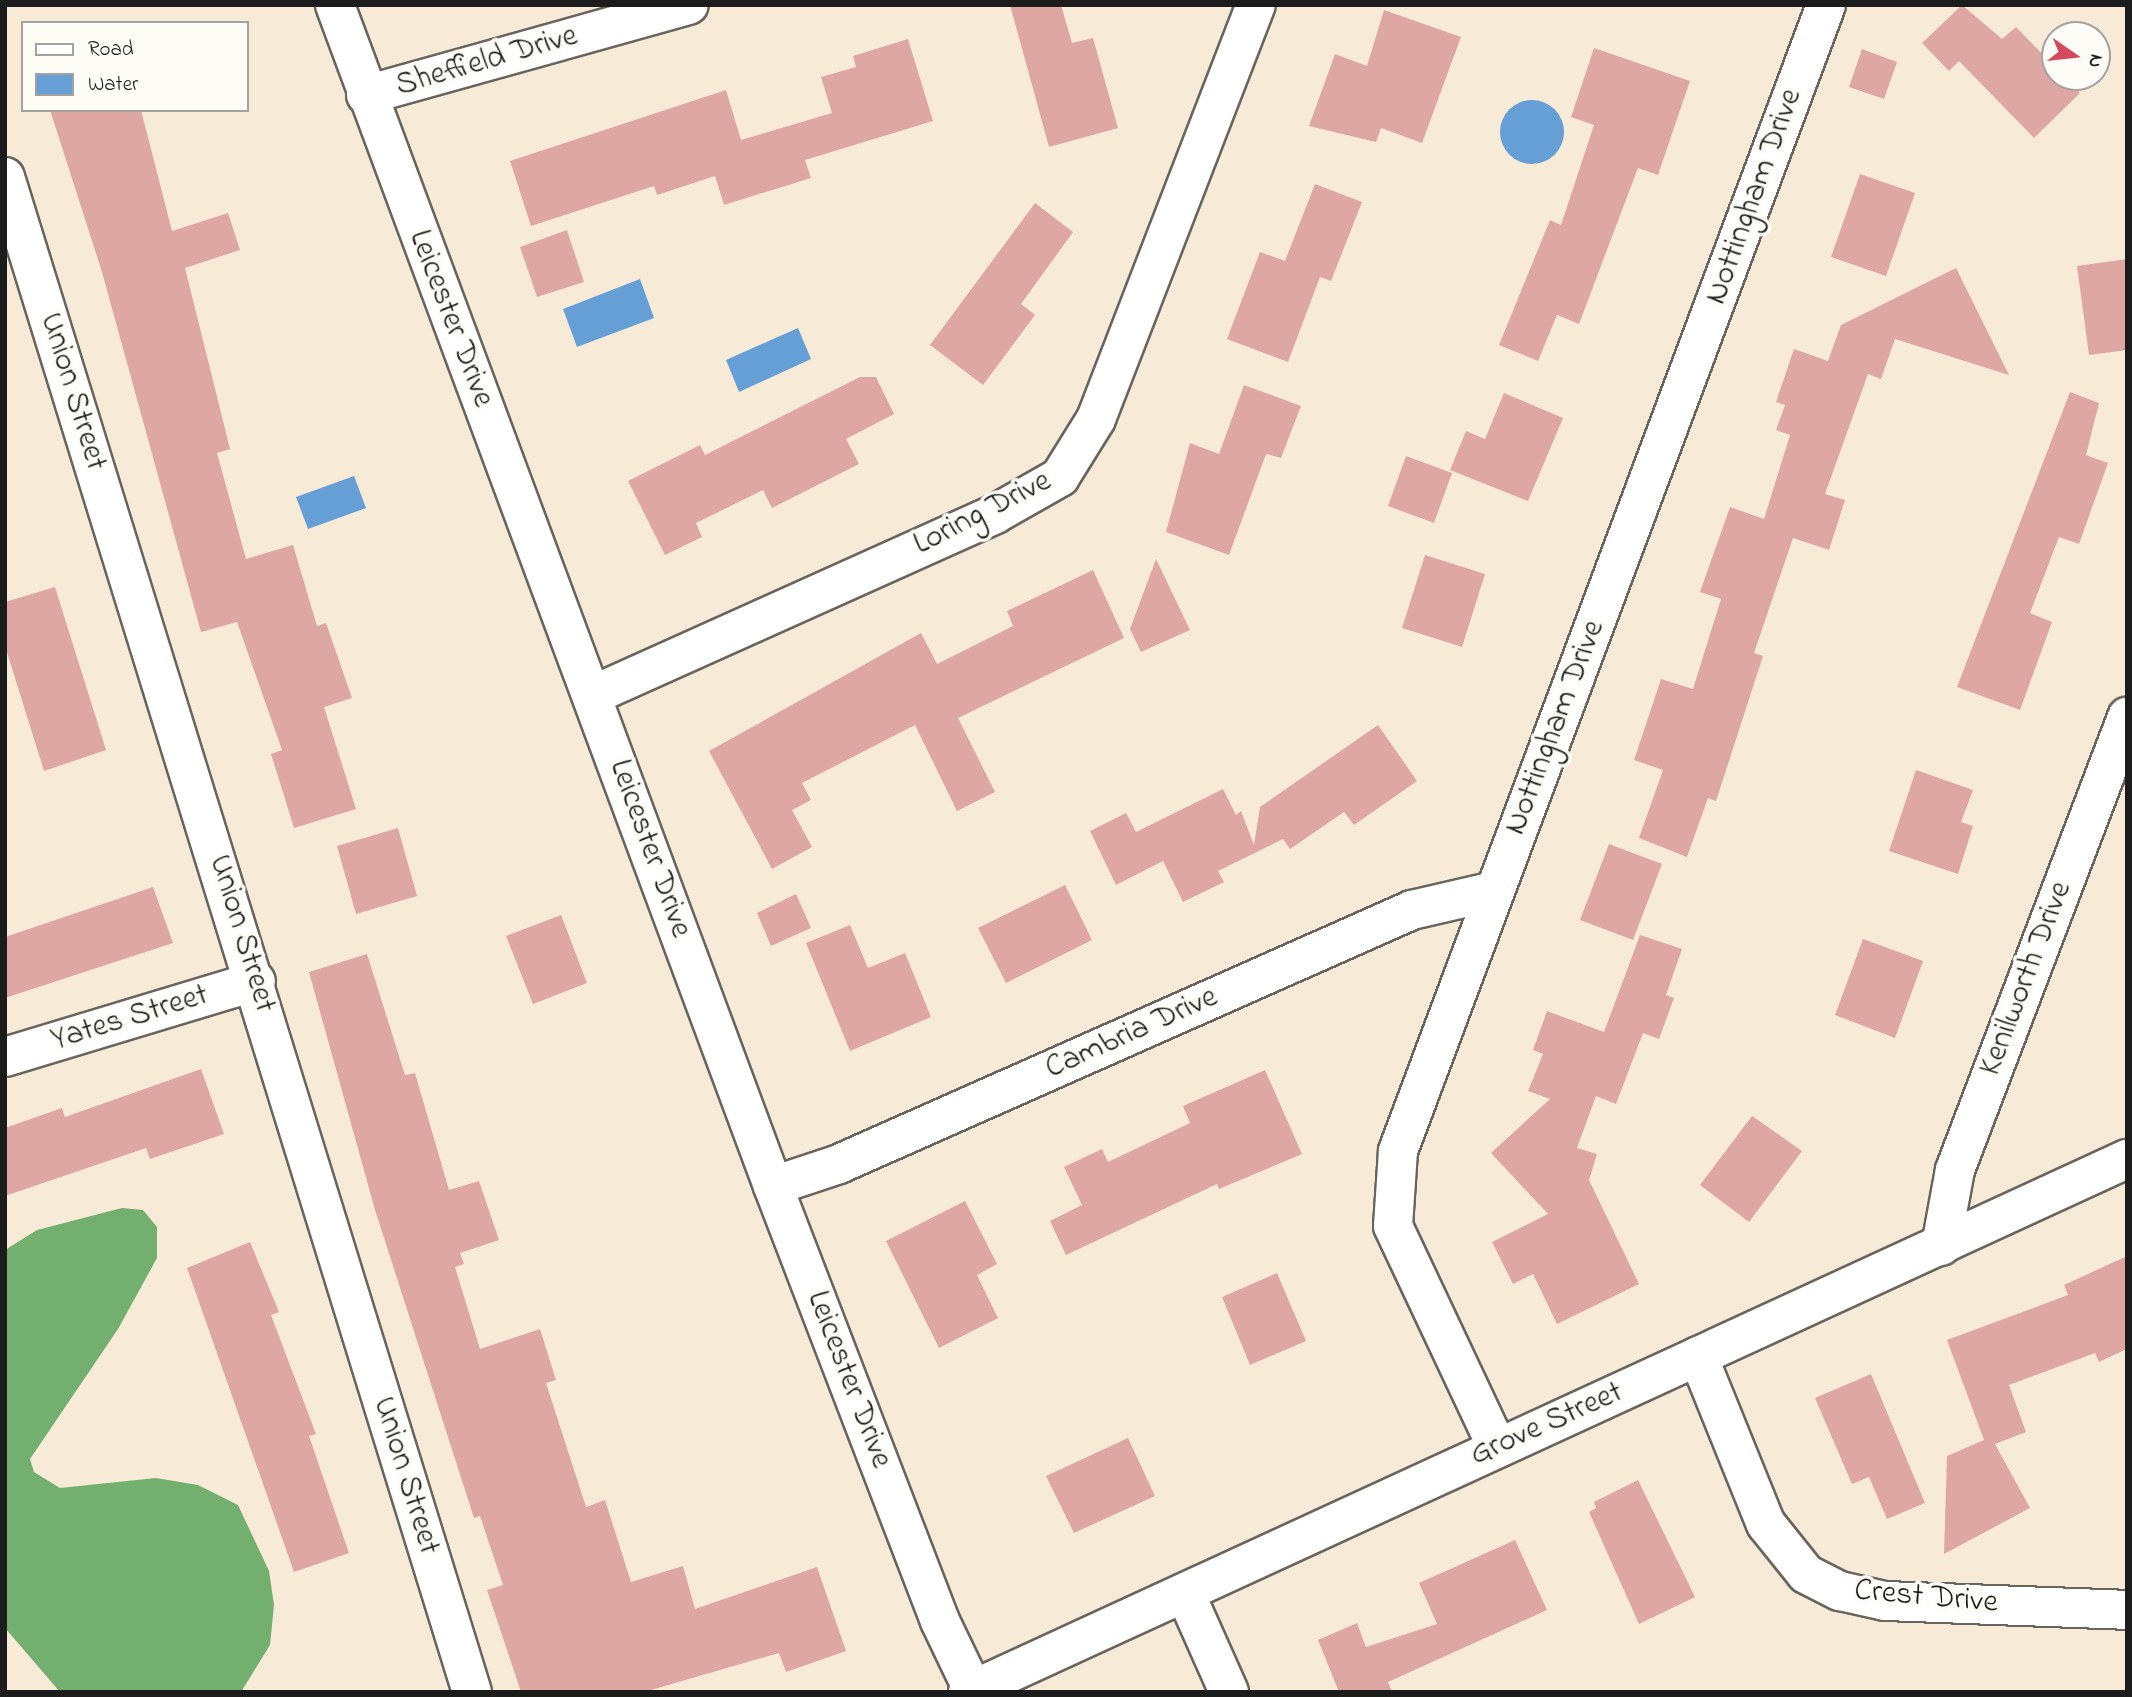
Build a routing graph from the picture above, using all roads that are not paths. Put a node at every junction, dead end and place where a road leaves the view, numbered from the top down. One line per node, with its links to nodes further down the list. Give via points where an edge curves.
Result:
1 (335, 5): 5 (street, Leicester Drive)
2 (689, 5): 5 (street, Sheffield Drive)
3 (1256, 5): 7 (street, Loring Drive, via 1096,419 1060,477 995,514)
4 (1826, 5): 9 (street, Nottingham Drive)
5 (366, 95): 7 (street, Leicester Drive)
6 (5, 177): 10 (street, Union Street)
7 (593, 695): 13 (street, Leicester Drive)
8 (2127, 717): 14 (street, Kenilworth Drive, via 1955,1170)
9 (1494, 891): 13 (street, Cambria Drive, via 1412,910 839,1164); 16 (street, Nottingham Drive, via 1408,1115 1398,1151 1393,1227)
10 (256, 981): 11 (street, Yates Street); 20 (street, Union Street)
11 (5, 1057)
12 (2127, 1159): 14 (street, Grove Street)
13 (773, 1186): 19 (street, Leicester Drive)
14 (1941, 1246): 15 (street, Grove Street)
15 (1698, 1356): 16 (street, Grove Street); 18 (street, Crest Drive, via 1766,1524 1806,1574 1840,1591 1885,1601)
16 (1497, 1447): 17 (street, Grove Street)
17 (1185, 1593): 19 (street, Grove Street); 21 (street)
18 (2127, 1610)
19 (971, 1691)
20 (472, 1692)
21 (1229, 1692)

